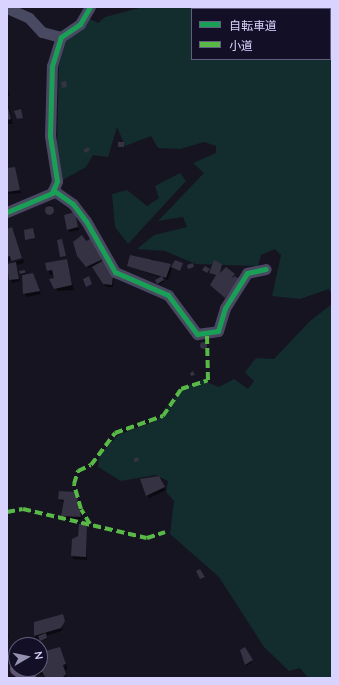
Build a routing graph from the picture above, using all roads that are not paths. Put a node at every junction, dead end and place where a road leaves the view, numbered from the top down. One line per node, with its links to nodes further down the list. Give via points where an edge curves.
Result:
1 (90, 7): 3 (street, via 80,24)
2 (7, 8): 3 (street, via 29,18 42,32)
3 (61, 38): 4 (street, via 52,66 50,136 57,181)
4 (53, 190): 5 (street); 6 (street, via 73,204 86,221 115,272 168,295 197,334 218,331 225,308 247,273)
5 (7, 212)
6 (266, 269)

